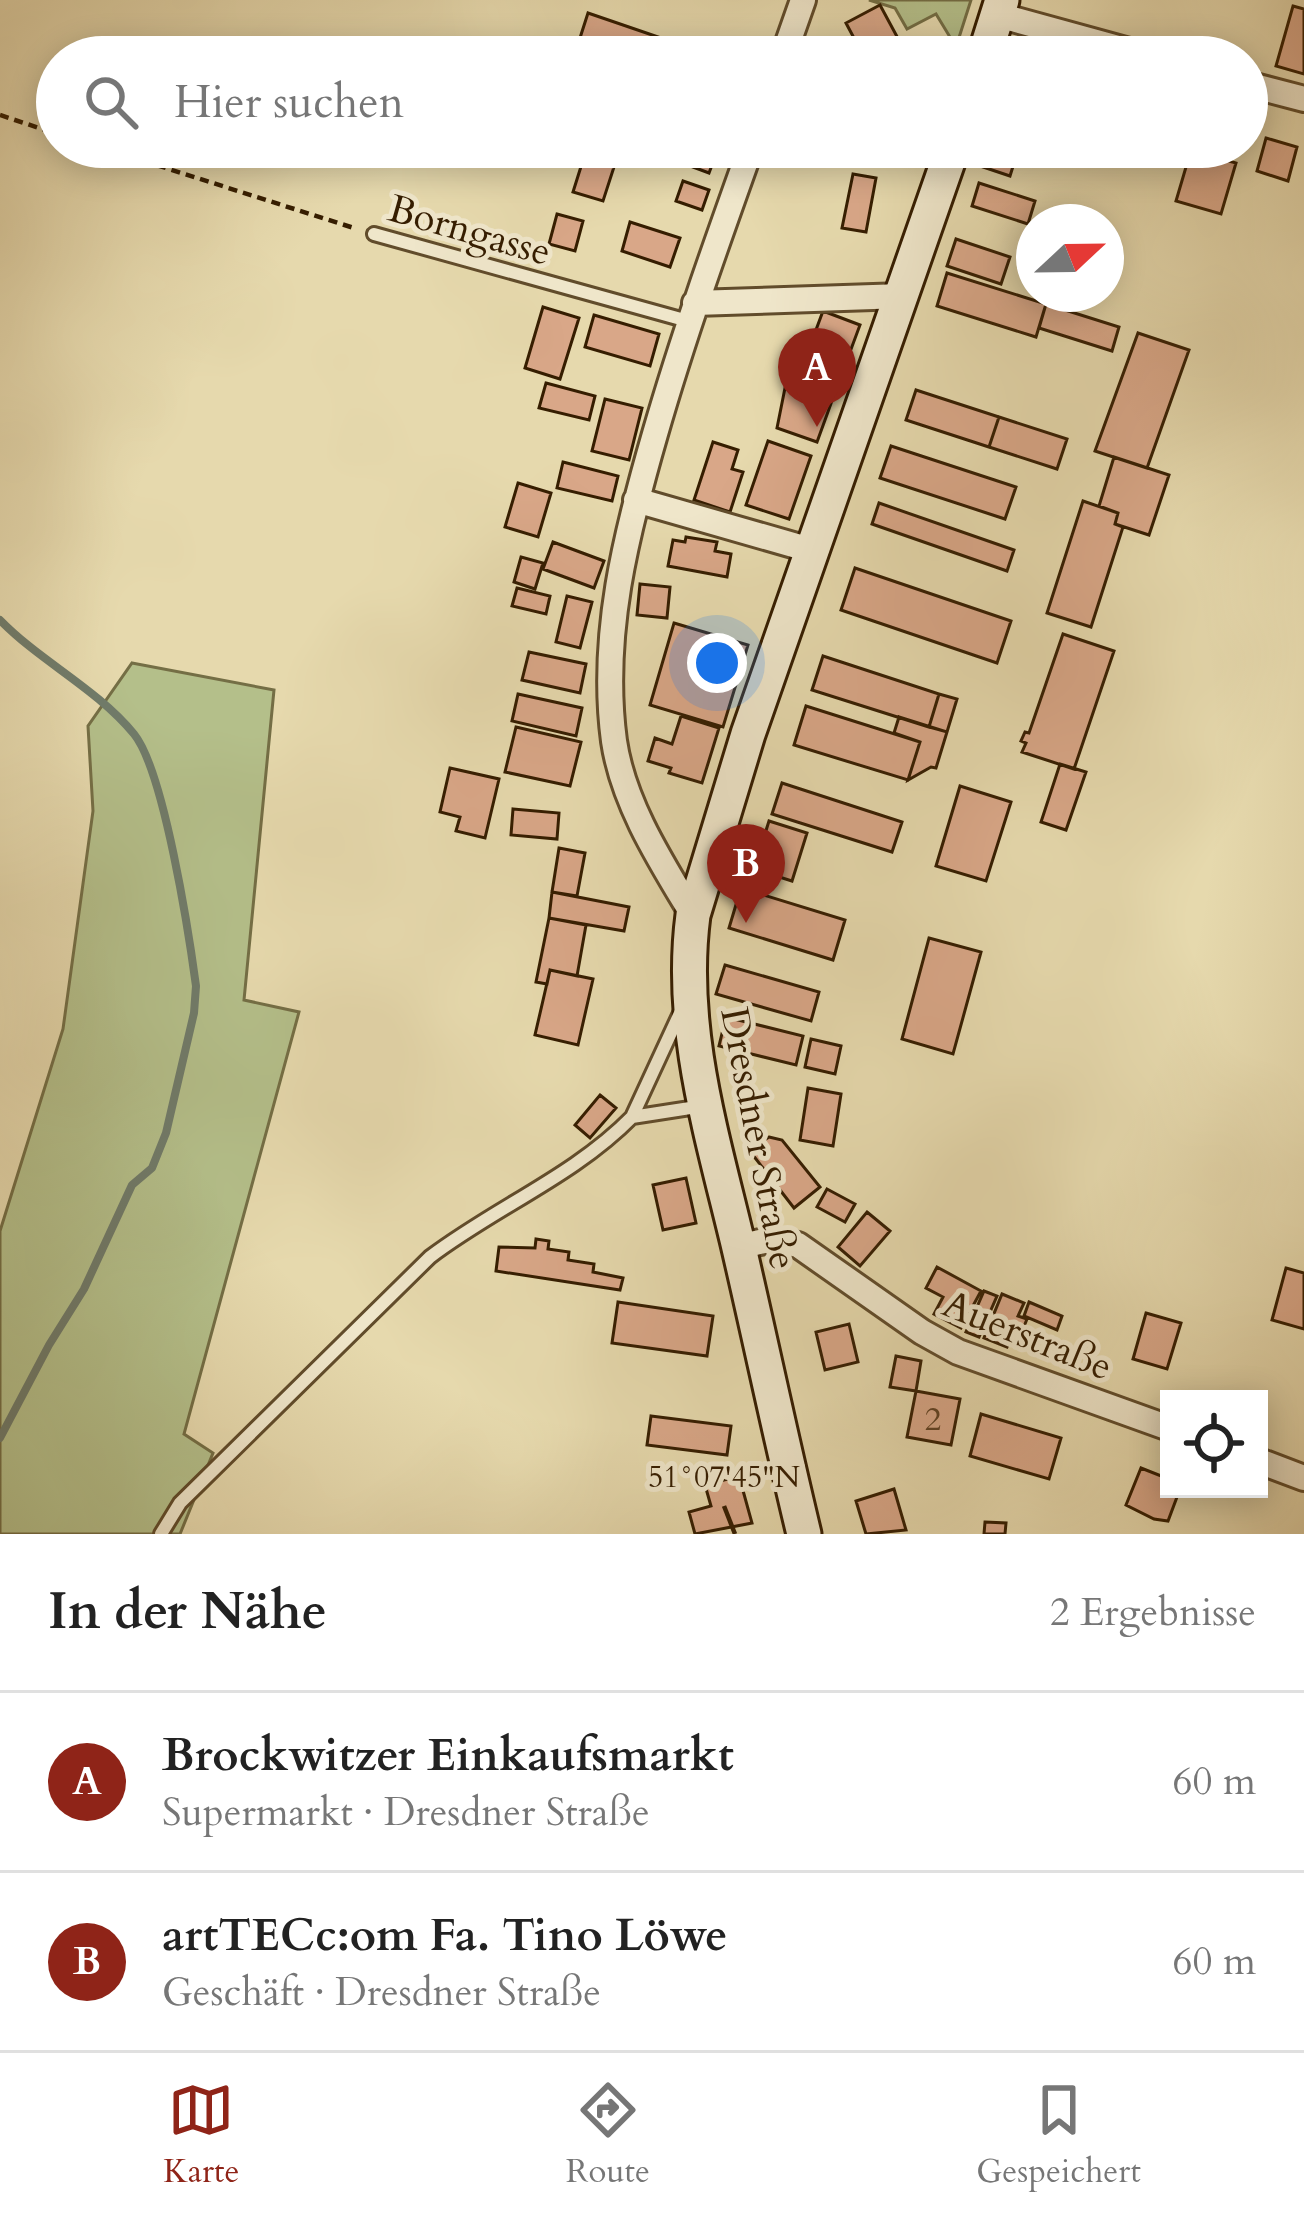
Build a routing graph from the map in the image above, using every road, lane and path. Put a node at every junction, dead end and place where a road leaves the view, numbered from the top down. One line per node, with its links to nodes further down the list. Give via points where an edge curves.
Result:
1 (803, 0): 3 (street)
2 (1000, 7): 4 (main road); 5 (street)
3 (790, 36)
4 (991, 36)
5 (1088, 36)
6 (1268, 90): 7 (street)
7 (1304, 99)
8 (0, 116): 9 (path)
9 (36, 127)
10 (166, 168): 13 (path, Borngasse)
11 (743, 168): 15 (street)
12 (946, 168): 14 (main road, Dresdner Straße)
13 (374, 234): 15 (lane, Borngasse)
14 (903, 296): 15 (street); 17 (main road, Dresdner Straße)
15 (692, 312): 16 (street)
16 (636, 500): 17 (street); 18 (street, via 613,608 615,744 654,850)
17 (814, 550): 18 (main road, Dresdner Straße)
18 (693, 915): 19 (main road, Dresdner Straße)
19 (688, 995): 20 (main road, Dresdner Straße); 21 (lane)
20 (705, 1106): 21 (lane); 22 (main road, Dresdner Straße)
21 (632, 1117): 26 (lane, via 602,1148 430,1257 180,1503)
22 (738, 1247): 23 (street, Auerstraße, via 773,1239 798,1245 958,1352); 27 (main road, Dresdner Straße)
23 (1160, 1425)
24 (1268, 1464): 25 (street)
25 (1304, 1478)
26 (161, 1534)
27 (804, 1534)

